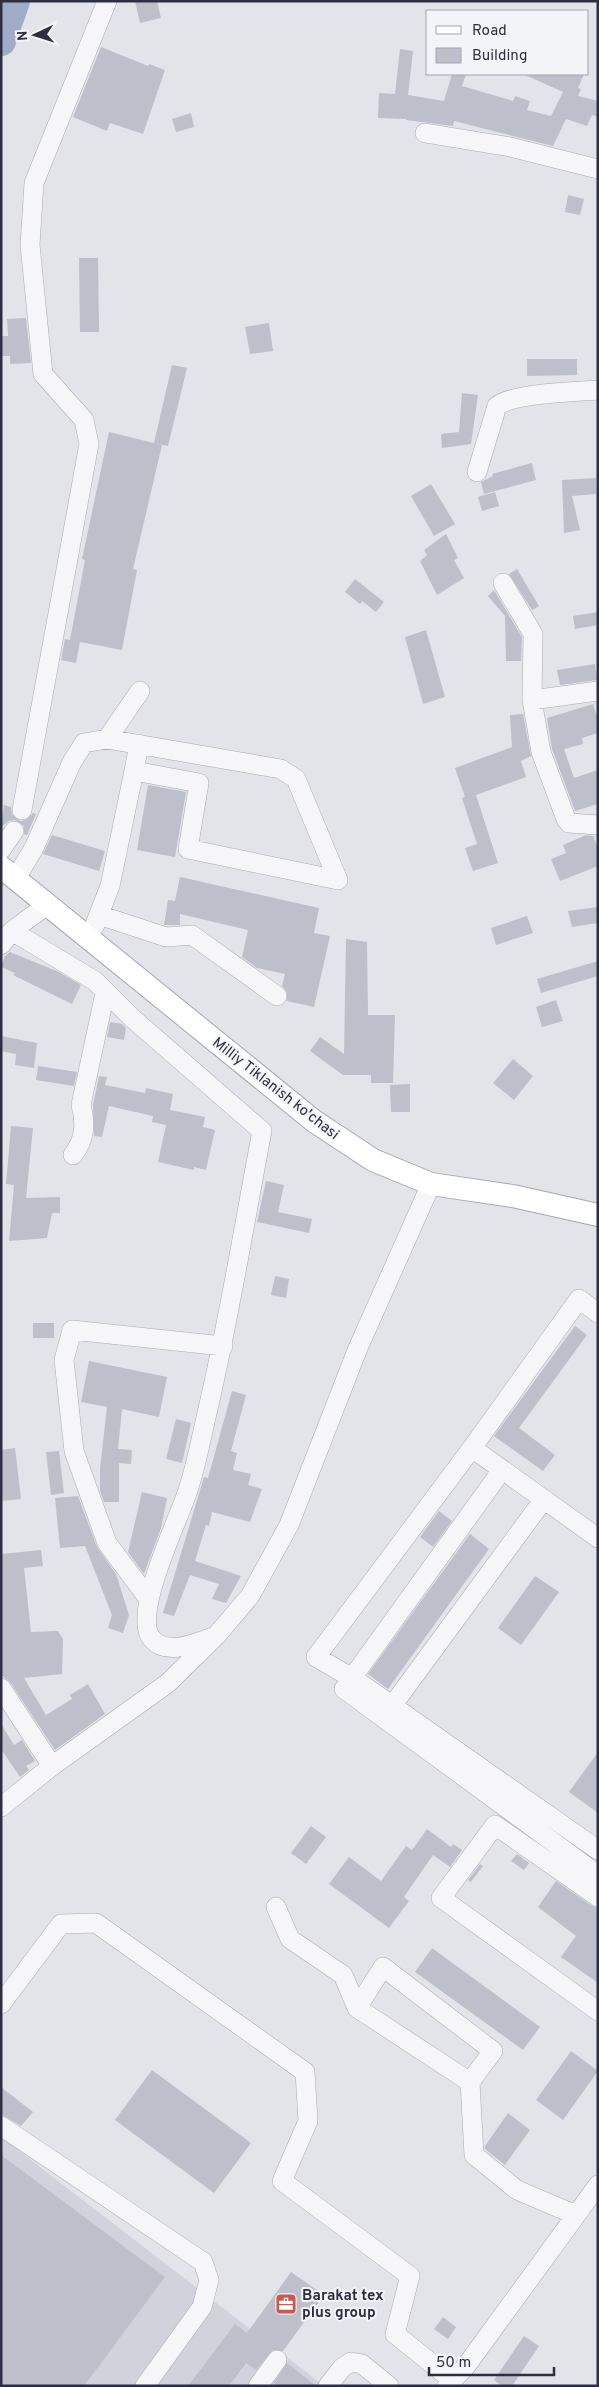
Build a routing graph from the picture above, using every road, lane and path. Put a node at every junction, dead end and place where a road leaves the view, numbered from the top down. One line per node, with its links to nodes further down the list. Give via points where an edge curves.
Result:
1 (107, 1): 13 (street, via 34,183 30,245 43,374 84,420 89,444)
2 (425, 133): 3 (street, via 510,147)
3 (598, 169)
4 (598, 390): 5 (street, via 501,402)
5 (477, 472)
6 (503, 584): 9 (street, via 533,634)
7 (140, 691): 10 (street)
8 (598, 691): 9 (street)
9 (532, 700): 14 (street, via 541,752 566,819 569,823)
10 (107, 739): 11 (street); 17 (street, via 84,743 34,848)
11 (139, 744): 12 (street); 12 (street, via 281,769 296,779 338,880 188,849 199,783)
12 (134, 771): 19 (street, via 110,886)
13 (22, 810)
14 (598, 825)
15 (14, 831): 16 (street)
16 (1, 850)
17 (8, 873): 18 (main road, Milliy Tiklanish ko'chasi)
18 (48, 904): 20 (street); 21 (main road, Milliy Tiklanish ko'chasi)
19 (99, 915): 21 (street); 23 (street, via 166,937 192,935)
20 (7, 938): 22 (street, via 95,981)
21 (89, 938): 25 (main road, Milliy Tiklanish ko'chasi, via 314,1121 373,1160)
22 (105, 993): 24 (street, via 80,1105 86,1122 81,1144); 28 (street, via 262,1131)
23 (277, 996)
24 (73, 1155)
25 (431, 1184): 26 (main road, Milliy Tiklanish ko'chasi, via 513,1196); 34 (street, via 358,1348 289,1525 250,1596)
26 (598, 1215)
27 (598, 1313): 29 (street, via 579,1299)
28 (223, 1346): 33 (street, via 188,1491); 33 (street, via 72,1330 64,1360 74,1451 107,1543)
29 (472, 1448): 30 (street); 35 (street, via 316,1657)
30 (502, 1470): 31 (street); 35 (street)
31 (544, 1499): 32 (street); 37 (street)
32 (598, 1538)
33 (148, 1598): 34 (street, via 145,1624 152,1639 164,1647 178,1648)
34 (216, 1636): 38 (street, via 168,1683)
35 (348, 1683): 37 (street); 41 (street)
36 (1, 1688): 38 (street)
37 (392, 1706): 40 (street)
38 (52, 1766): 39 (street)
39 (1, 1807)
40 (598, 1850)
41 (598, 1875)
42 (598, 1897): 46 (street, via 494,1824 441,1898)
43 (276, 1907): 45 (street, via 290,1939 343,1974)
44 (1, 2004): 52 (street, via 61,1924 96,1923 305,2072 308,2121 282,2181 410,2276 395,2334)
45 (357, 2008): 47 (street); 47 (street, via 383,1967 493,2051)
46 (598, 2011)
47 (470, 2082): 50 (street, via 474,2155 517,2190)
48 (1, 2126): 53 (street, via 203,2262 209,2280 202,2308)
49 (598, 2185): 50 (street)
50 (576, 2215): 52 (street, via 466,2366)
51 (277, 2360): 54 (street)
52 (450, 2383)
53 (145, 2386)
54 (258, 2386)
55 (328, 2386): 56 (street, via 351,2362 362,2364)
56 (389, 2386)

